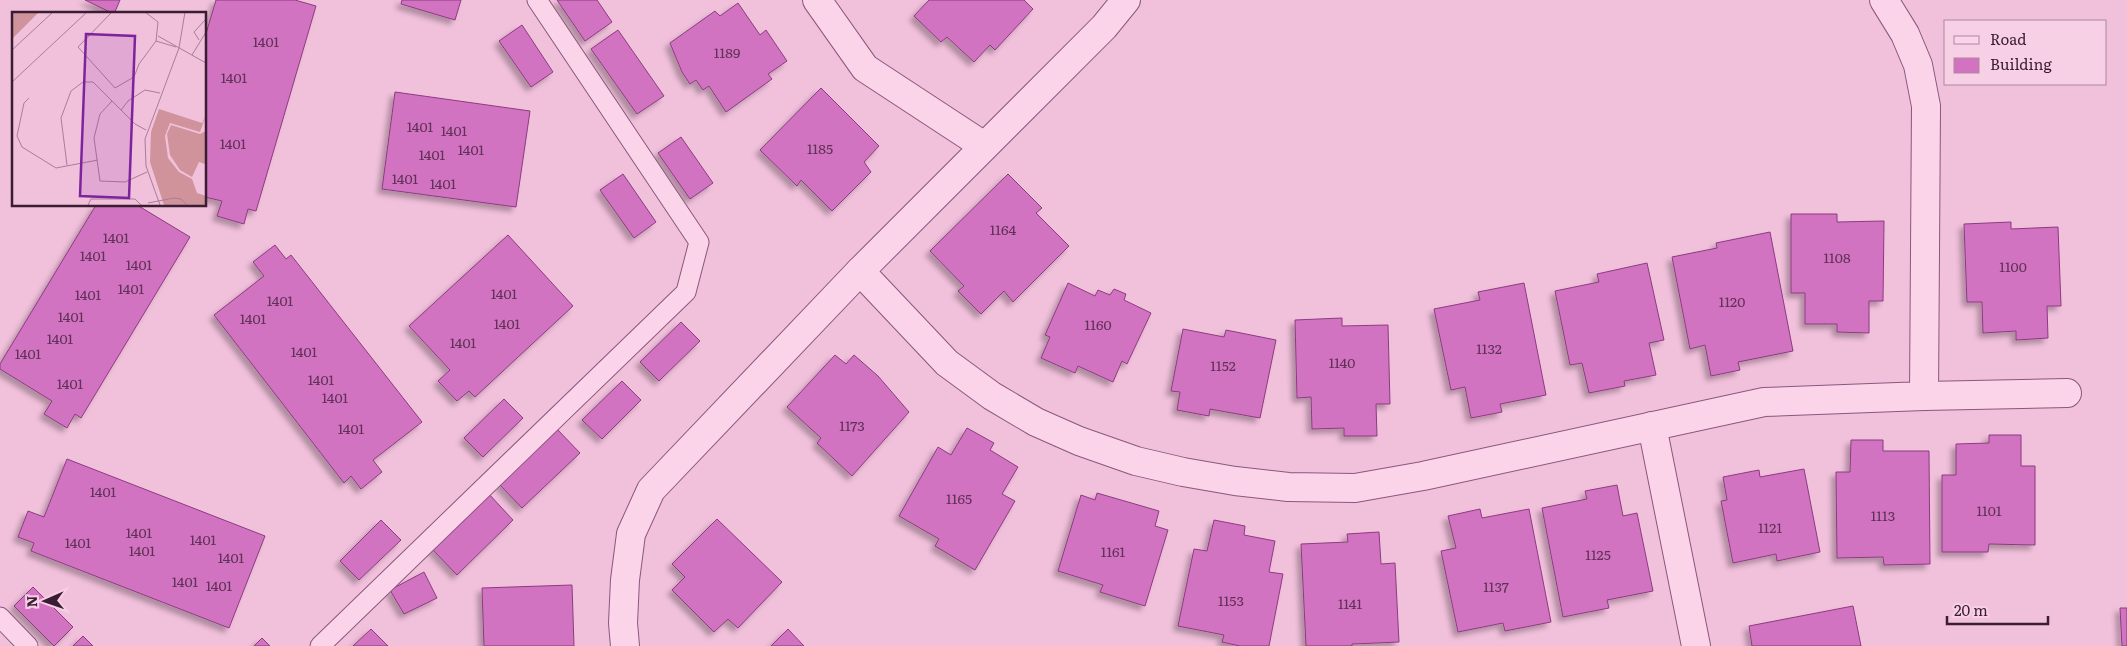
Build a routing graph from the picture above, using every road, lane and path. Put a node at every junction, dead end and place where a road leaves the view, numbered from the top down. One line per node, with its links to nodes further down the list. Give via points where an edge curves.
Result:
1 (538, 0): 12 (lane, via 699,242 686,292)
2 (817, 0): 5 (street, via 865,68)
3 (1126, 0): 5 (street, via 1104,27)
4 (1884, 0): 8 (street, via 1905,34 1918,65 1926,106)
5 (984, 146): 6 (street)
6 (860, 271): 9 (street, via 947,363 992,396 1036,422 1079,441 1136,461 1183,472 1288,487 1355,488); 13 (street, via 651,490 632,534 625,580)
7 (2067, 393): 8 (street)
8 (1924, 396): 9 (street, via 1764,402)
9 (1652, 426): 14 (street)
10 (0, 617): 11 (lane)
11 (28, 646)
12 (320, 646)
13 (625, 646)
14 (1696, 646)

